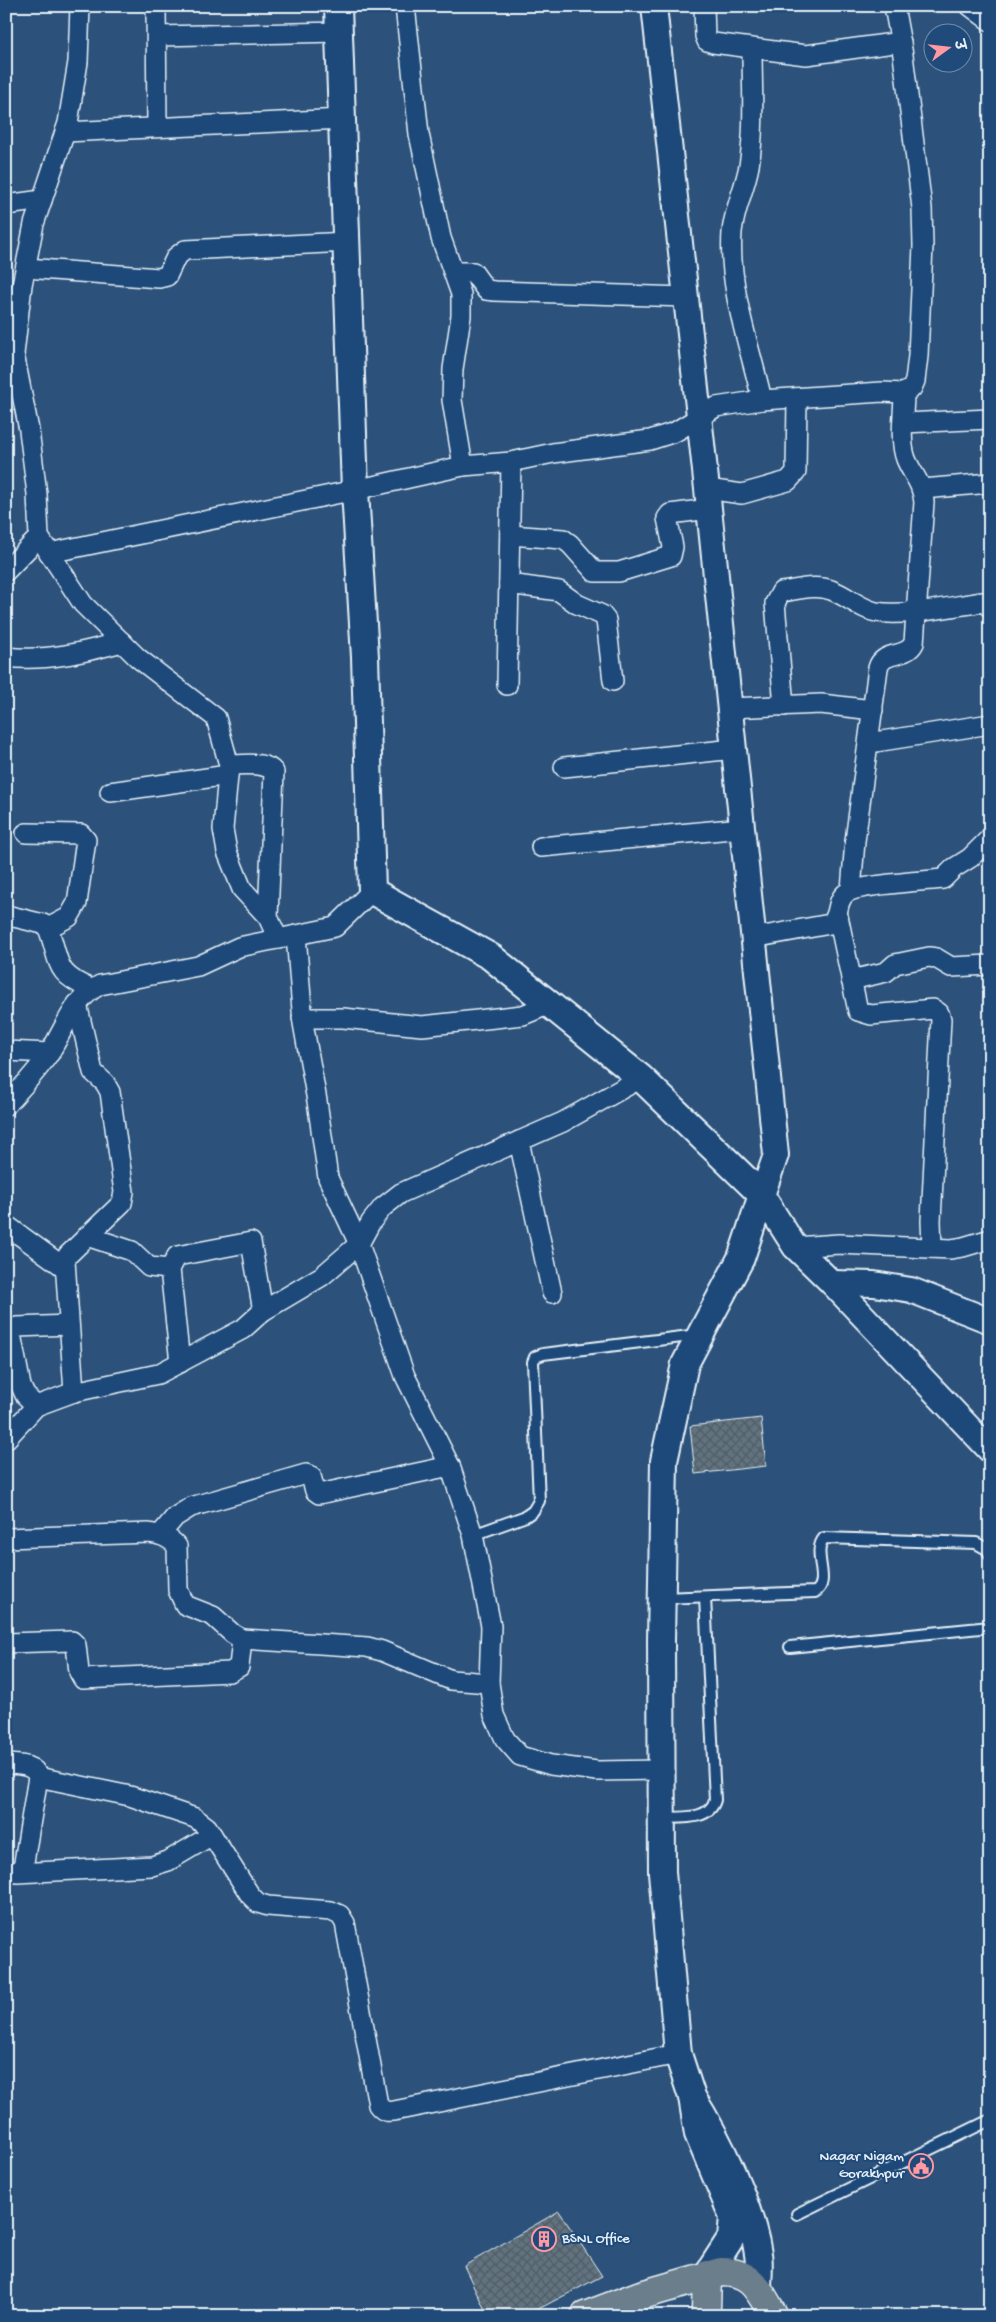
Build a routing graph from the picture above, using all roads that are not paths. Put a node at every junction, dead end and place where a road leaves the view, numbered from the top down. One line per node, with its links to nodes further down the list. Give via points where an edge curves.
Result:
1 (80, 6): 14 (street, via 78,62)
2 (156, 6): 9 (street)
3 (338, 6): 8 (main road)
4 (405, 6): 19 (street, via 419,134 441,238)
5 (654, 6): 20 (street)
6 (704, 6): 11 (street, via 707,41)
7 (894, 6): 10 (street)
8 (339, 32): 9 (street); 12 (main road)
9 (156, 36): 13 (street)
10 (901, 42): 11 (street, via 806,55); 22 (street, via 922,208 923,246 915,381 912,388)
11 (752, 48): 25 (street, via 749,163 732,231 732,262)
12 (342, 119): 13 (street); 17 (main road)
13 (157, 127): 14 (street)
14 (65, 132): 15 (street)
15 (42, 200): 16 (street); 18 (street)
16 (6, 205)
17 (347, 242): 18 (street, via 185,250 176,256 167,276 159,278); 33 (main road)
18 (26, 268): 21 (street)
19 (454, 272): 20 (street, via 473,272 486,290 494,291); 30 (street, via 461,294 461,316 452,400)
20 (686, 297): 26 (street)
21 (12, 328): 23 (street)
22 (904, 393): 24 (street); 28 (street)
23 (14, 397): 36 (street, via 28,430)
24 (797, 398): 25 (street); 34 (street, via 796,472 792,478 742,494)
25 (762, 400): 26 (street, via 716,407)
26 (699, 416): 29 (street, via 675,432 650,440); 34 (street)
27 (990, 419): 28 (street)
28 (904, 422): 32 (street, via 905,458)
29 (511, 462): 30 (street); 35 (street)
30 (463, 466): 33 (street)
31 (990, 483): 32 (street)
32 (923, 489): 41 (street)
33 (355, 490): 37 (street); 60 (main road, via 365,657)
34 (708, 499): 35 (street, via 667,518 672,556 619,572 595,572 563,539); 47 (street)
35 (510, 535): 39 (street)
36 (39, 537): 37 (street); 38 (street)
37 (49, 553): 42 (street, via 83,604)
38 (6, 571)
39 (509, 584): 44 (street, via 560,591 576,604 602,615 606,620); 45 (street)
40 (990, 607): 41 (street, via 983,602)
41 (917, 611): 46 (street, via 873,612 822,588 781,592 776,603); 48 (street, via 911,649 880,661)
42 (122, 642): 43 (street, via 76,654 23,659); 53 (street, via 216,718)
43 (6, 656)
44 (613, 681)
45 (507, 685)
46 (784, 706): 47 (street); 48 (street, via 821,704)
47 (730, 708): 51 (street)
48 (873, 710): 50 (street)
49 (990, 724): 50 (street)
50 (869, 743): 59 (street)
51 (734, 749): 52 (street); 55 (street)
52 (564, 767)
53 (229, 770): 54 (street); 63 (street, via 223,829 226,852 242,889); 63 (street, via 263,766 274,772)
54 (110, 792)
55 (742, 828): 58 (street); 66 (street)
56 (26, 833): 64 (street, via 81,834 86,840 77,903 69,917)
57 (990, 838): 59 (street, via 943,879)
58 (541, 846)
59 (851, 890): 62 (street, via 840,901)
60 (372, 891): 65 (street, via 336,927); 71 (main road, via 491,957)
61 (6, 915): 64 (street)
62 (838, 916): 66 (street, via 830,924); 68 (street)
63 (268, 917): 65 (street)
64 (48, 928): 69 (street, via 65,974 72,981)
65 (287, 937): 69 (street, via 239,947 198,966); 72 (street)
66 (753, 938): 78 (street, via 776,1155)
67 (990, 965): 68 (street, via 950,967 929,957 895,964 886,972)
68 (851, 980): 84 (street, via 858,1011 862,1014 933,1009 941,1019)
69 (91, 989): 70 (street)
70 (77, 1004): 74 (street); 80 (street, via 93,1072 110,1092 124,1192 122,1203)
71 (550, 1004): 72 (street, via 523,1015 422,1026 343,1018); 75 (main road)
72 (302, 1018): 82 (street, via 328,1178)
73 (6, 1051): 74 (street)
74 (50, 1053): 76 (street)
75 (641, 1078): 77 (street, via 563,1122); 78 (main road)
76 (6, 1105)
77 (519, 1141): 82 (street, via 401,1193 383,1207); 88 (street)
78 (762, 1195): 83 (street); 92 (main road, via 741,1258)
79 (6, 1225): 85 (street)
80 (87, 1236): 85 (street, via 68,1255); 86 (street, via 132,1251 149,1267)
81 (990, 1239): 84 (street, via 963,1247)
82 (360, 1244): 89 (street, via 322,1276); 98 (street, via 405,1376)
83 (795, 1247): 84 (street, via 839,1244); 87 (street)
84 (932, 1248)
85 (65, 1268): 91 (street)
86 (170, 1269): 89 (street, via 177,1256 251,1242); 93 (street)
87 (832, 1283): 90 (street, via 874,1284 911,1290); 97 (street)
88 (552, 1293)
89 (263, 1311): 93 (street, via 243,1329)
90 (990, 1320)
91 (69, 1325): 94 (street); 95 (street, via 13,1329 11,1334 21,1386)
92 (701, 1334): 100 (lane, via 536,1357 533,1362 539,1500 526,1516); 104 (main road, via 685,1364 664,1461)
93 (180, 1363): 94 (street, via 158,1374)
94 (74, 1392): 95 (street)
95 (36, 1406): 96 (street)
96 (6, 1439)
97 (990, 1450)
98 (450, 1466): 99 (street, via 319,1494 311,1476 306,1474 191,1507 175,1517); 100 (street)
99 (160, 1535): 101 (street); 106 (street, via 177,1546 178,1590 185,1605 213,1616)
100 (473, 1535): 109 (street, via 492,1626)
101 (6, 1538)
102 (990, 1555): 103 (lane, via 987,1549 976,1543 824,1538 819,1550 822,1584 819,1590)
103 (705, 1597): 104 (lane); 113 (lane, via 715,1800 713,1809 706,1814)
104 (662, 1598): 111 (main road)
105 (990, 1628): 108 (lane)
106 (242, 1639): 107 (street, via 239,1667 230,1672 83,1680 76,1645 72,1641); 109 (street, via 367,1647 451,1680)
107 (6, 1643)
108 (790, 1647)
109 (489, 1683): 111 (street, via 494,1715 505,1739 520,1756 551,1766 596,1771)
110 (6, 1764): 112 (street, via 31,1768)
111 (662, 1770): 113 (main road)
112 (38, 1777): 114 (street, via 130,1796 195,1818); 115 (street, via 24,1862 21,1870)
113 (662, 1818): 116 (main road, via 662,1872)
114 (212, 1835): 115 (street, via 168,1861 152,1866); 116 (street, via 258,1904 331,1911 340,1915 345,1923 378,2105 382,2110 399,2110)
115 (12, 1874)
116 (678, 2054): 117 (main road)
117 (692, 2097): 120 (main road, via 698,2134 733,2217 731,2238); 121 (main road, via 711,2127 746,2209 758,2255)
118 (990, 2120): 119 (lane)
119 (796, 2214)
120 (707, 2275): 121 (main road, via 734,2272 747,2277); 122 (main road); 123 (main road)
121 (758, 2289): 124 (main road)
122 (701, 2314)
123 (585, 2316)
124 (774, 2316)

